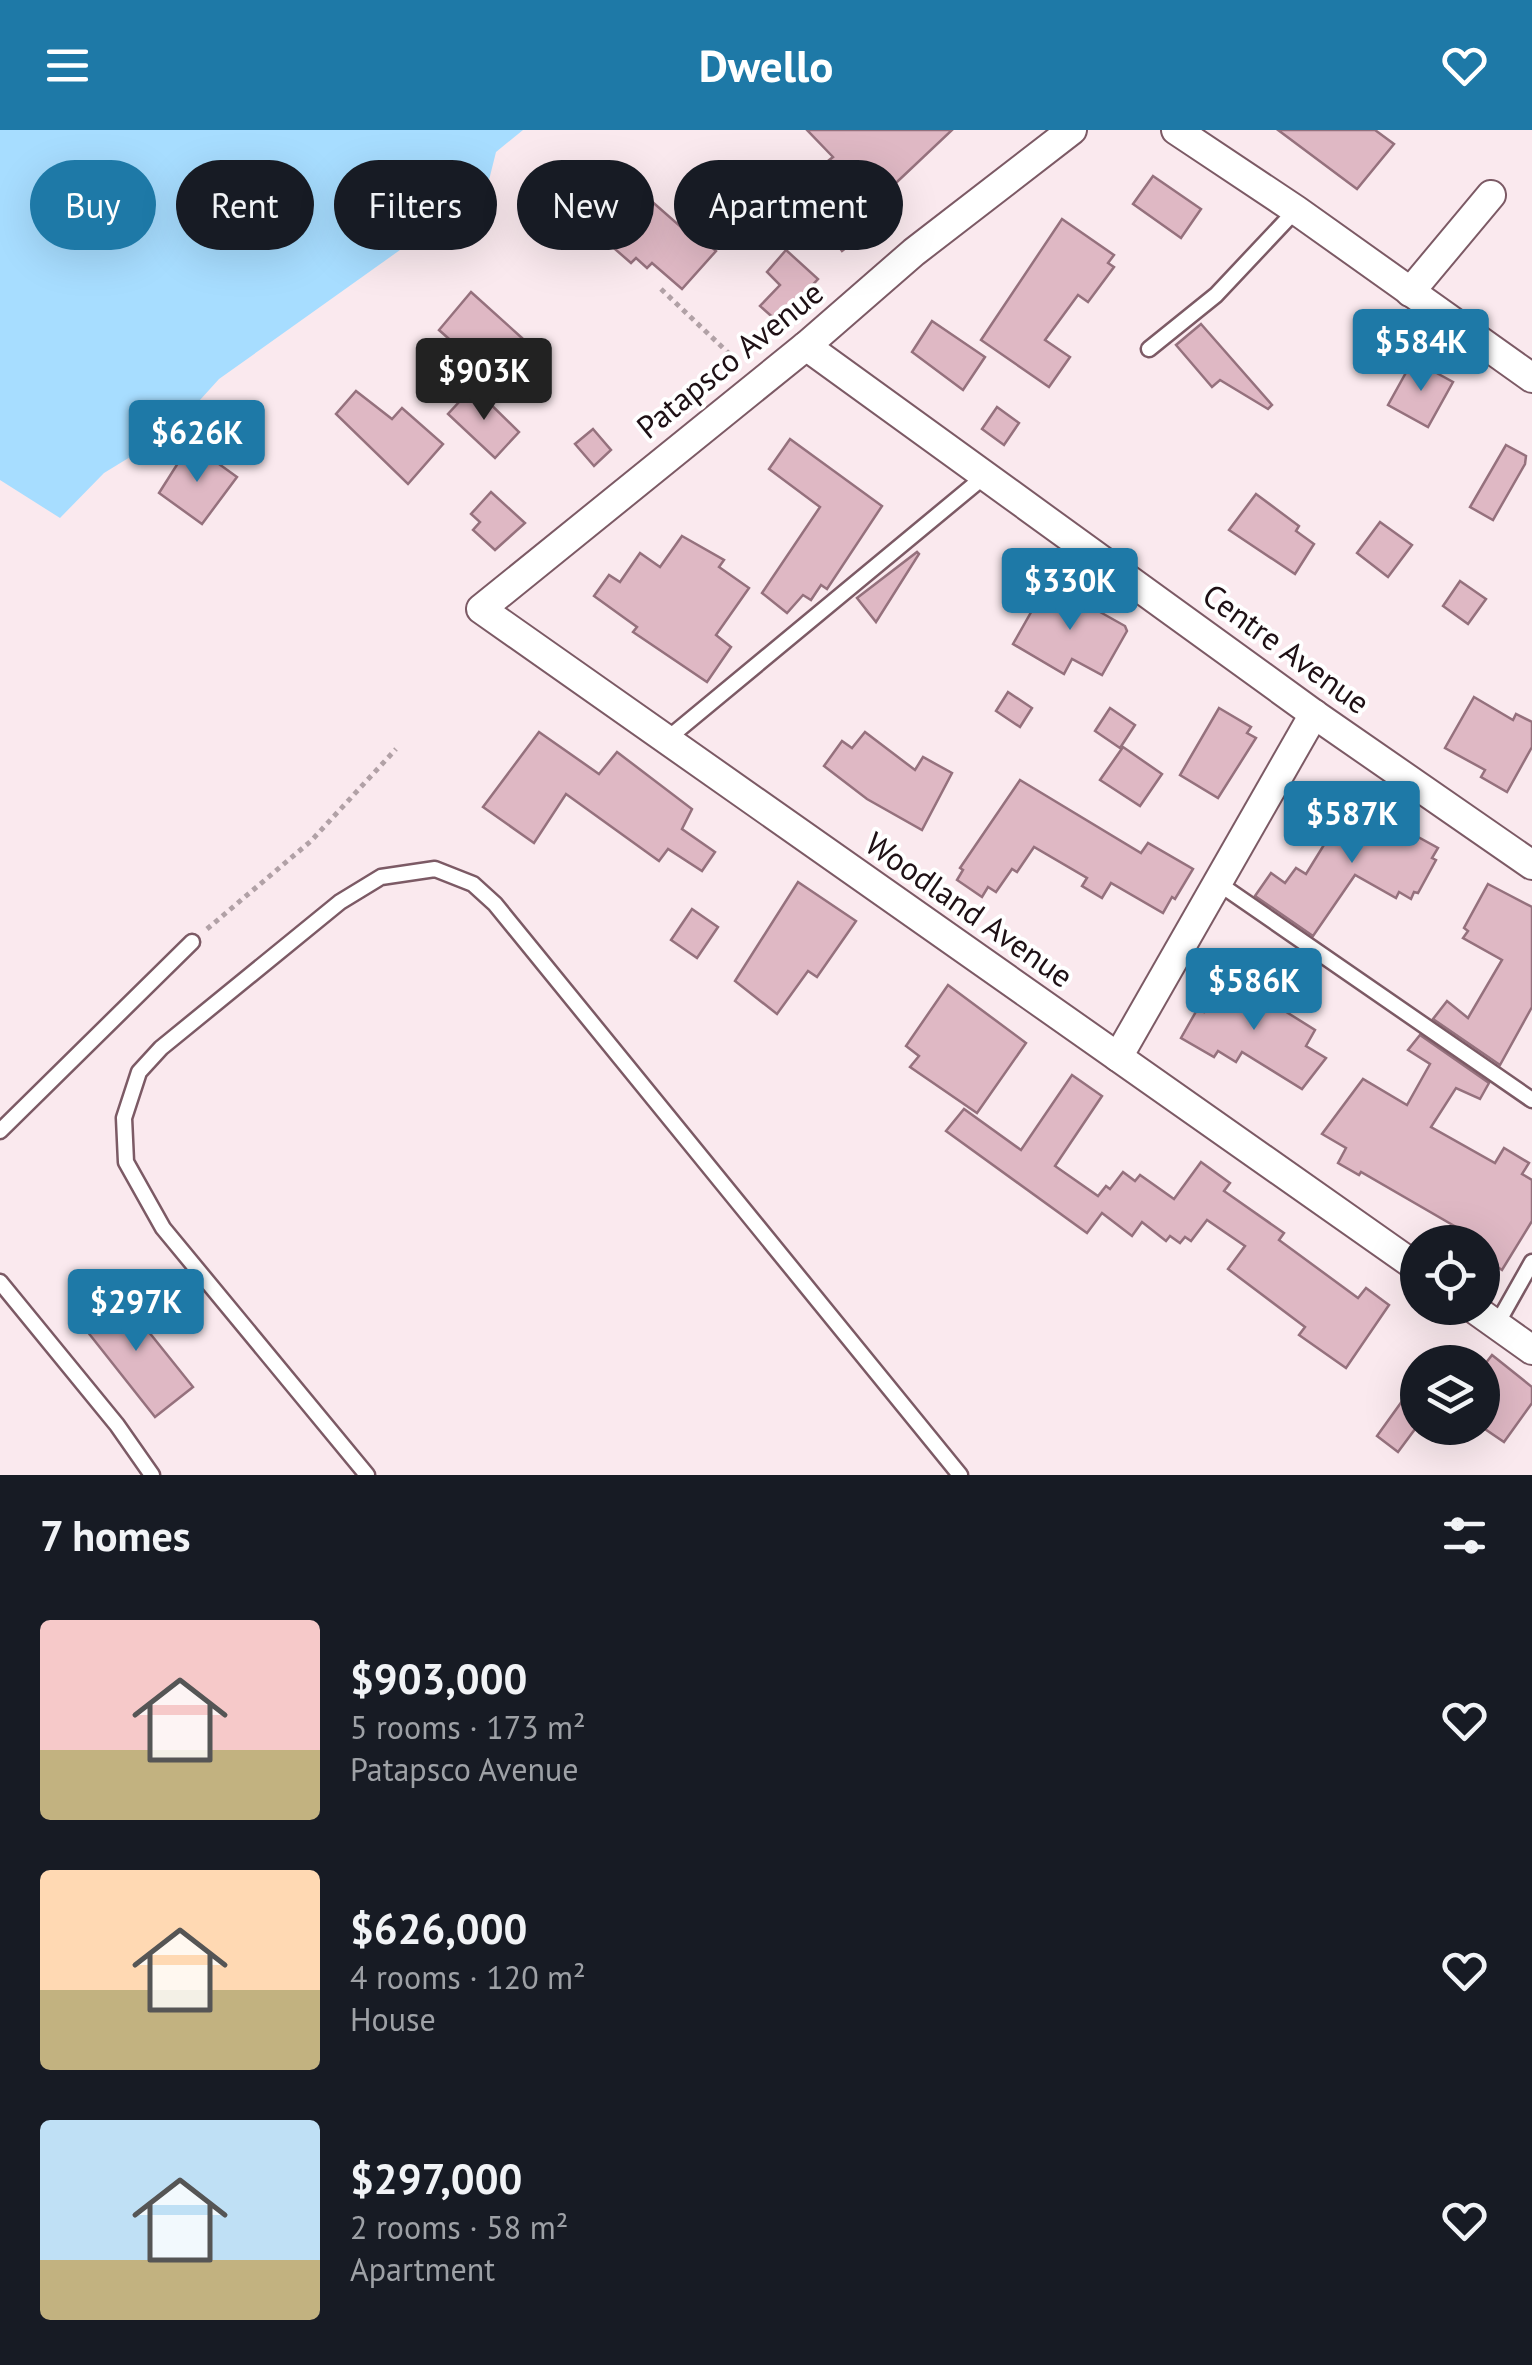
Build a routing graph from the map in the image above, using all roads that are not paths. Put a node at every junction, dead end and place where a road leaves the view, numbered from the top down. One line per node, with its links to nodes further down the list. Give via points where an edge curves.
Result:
1 (1072, 130): 6 (street, Patapsco Avenue)
2 (1176, 130): 4 (street)
3 (1491, 195): 5 (street)
4 (1296, 210): 5 (street); 7 (lane, via 1216,294)
5 (1410, 292): 8 (street)
6 (806, 346): 9 (street, Centre Avenue); 10 (street, Patapsco Avenue)
7 (1149, 349)
8 (1532, 378)
9 (987, 475): 11 (street, Centre Avenue); 12 (lane)
10 (481, 609): 12 (street, Woodland Avenue)
11 (1314, 714): 13 (street, Centre Avenue); 14 (street)
12 (666, 740): 16 (street, Woodland Avenue)
13 (1532, 865)
14 (1218, 883): 16 (street); 17 (lane)
15 (192, 942): 18 (lane)
16 (1118, 1057): 19 (street, Woodland Avenue)
17 (1532, 1100)
18 (0, 1131)
19 (1400, 1255)
20 (1532, 1262): 22 (lane)
21 (0, 1282): 25 (lane)
22 (1500, 1319)
23 (1498, 1325): 24 (street)
24 (1532, 1350)
25 (152, 1475)
26 (367, 1475): 27 (lane, via 163,1228 126,1162 124,1118 140,1072 238,983 381,876 435,869 474,884 496,904)
27 (960, 1475)

